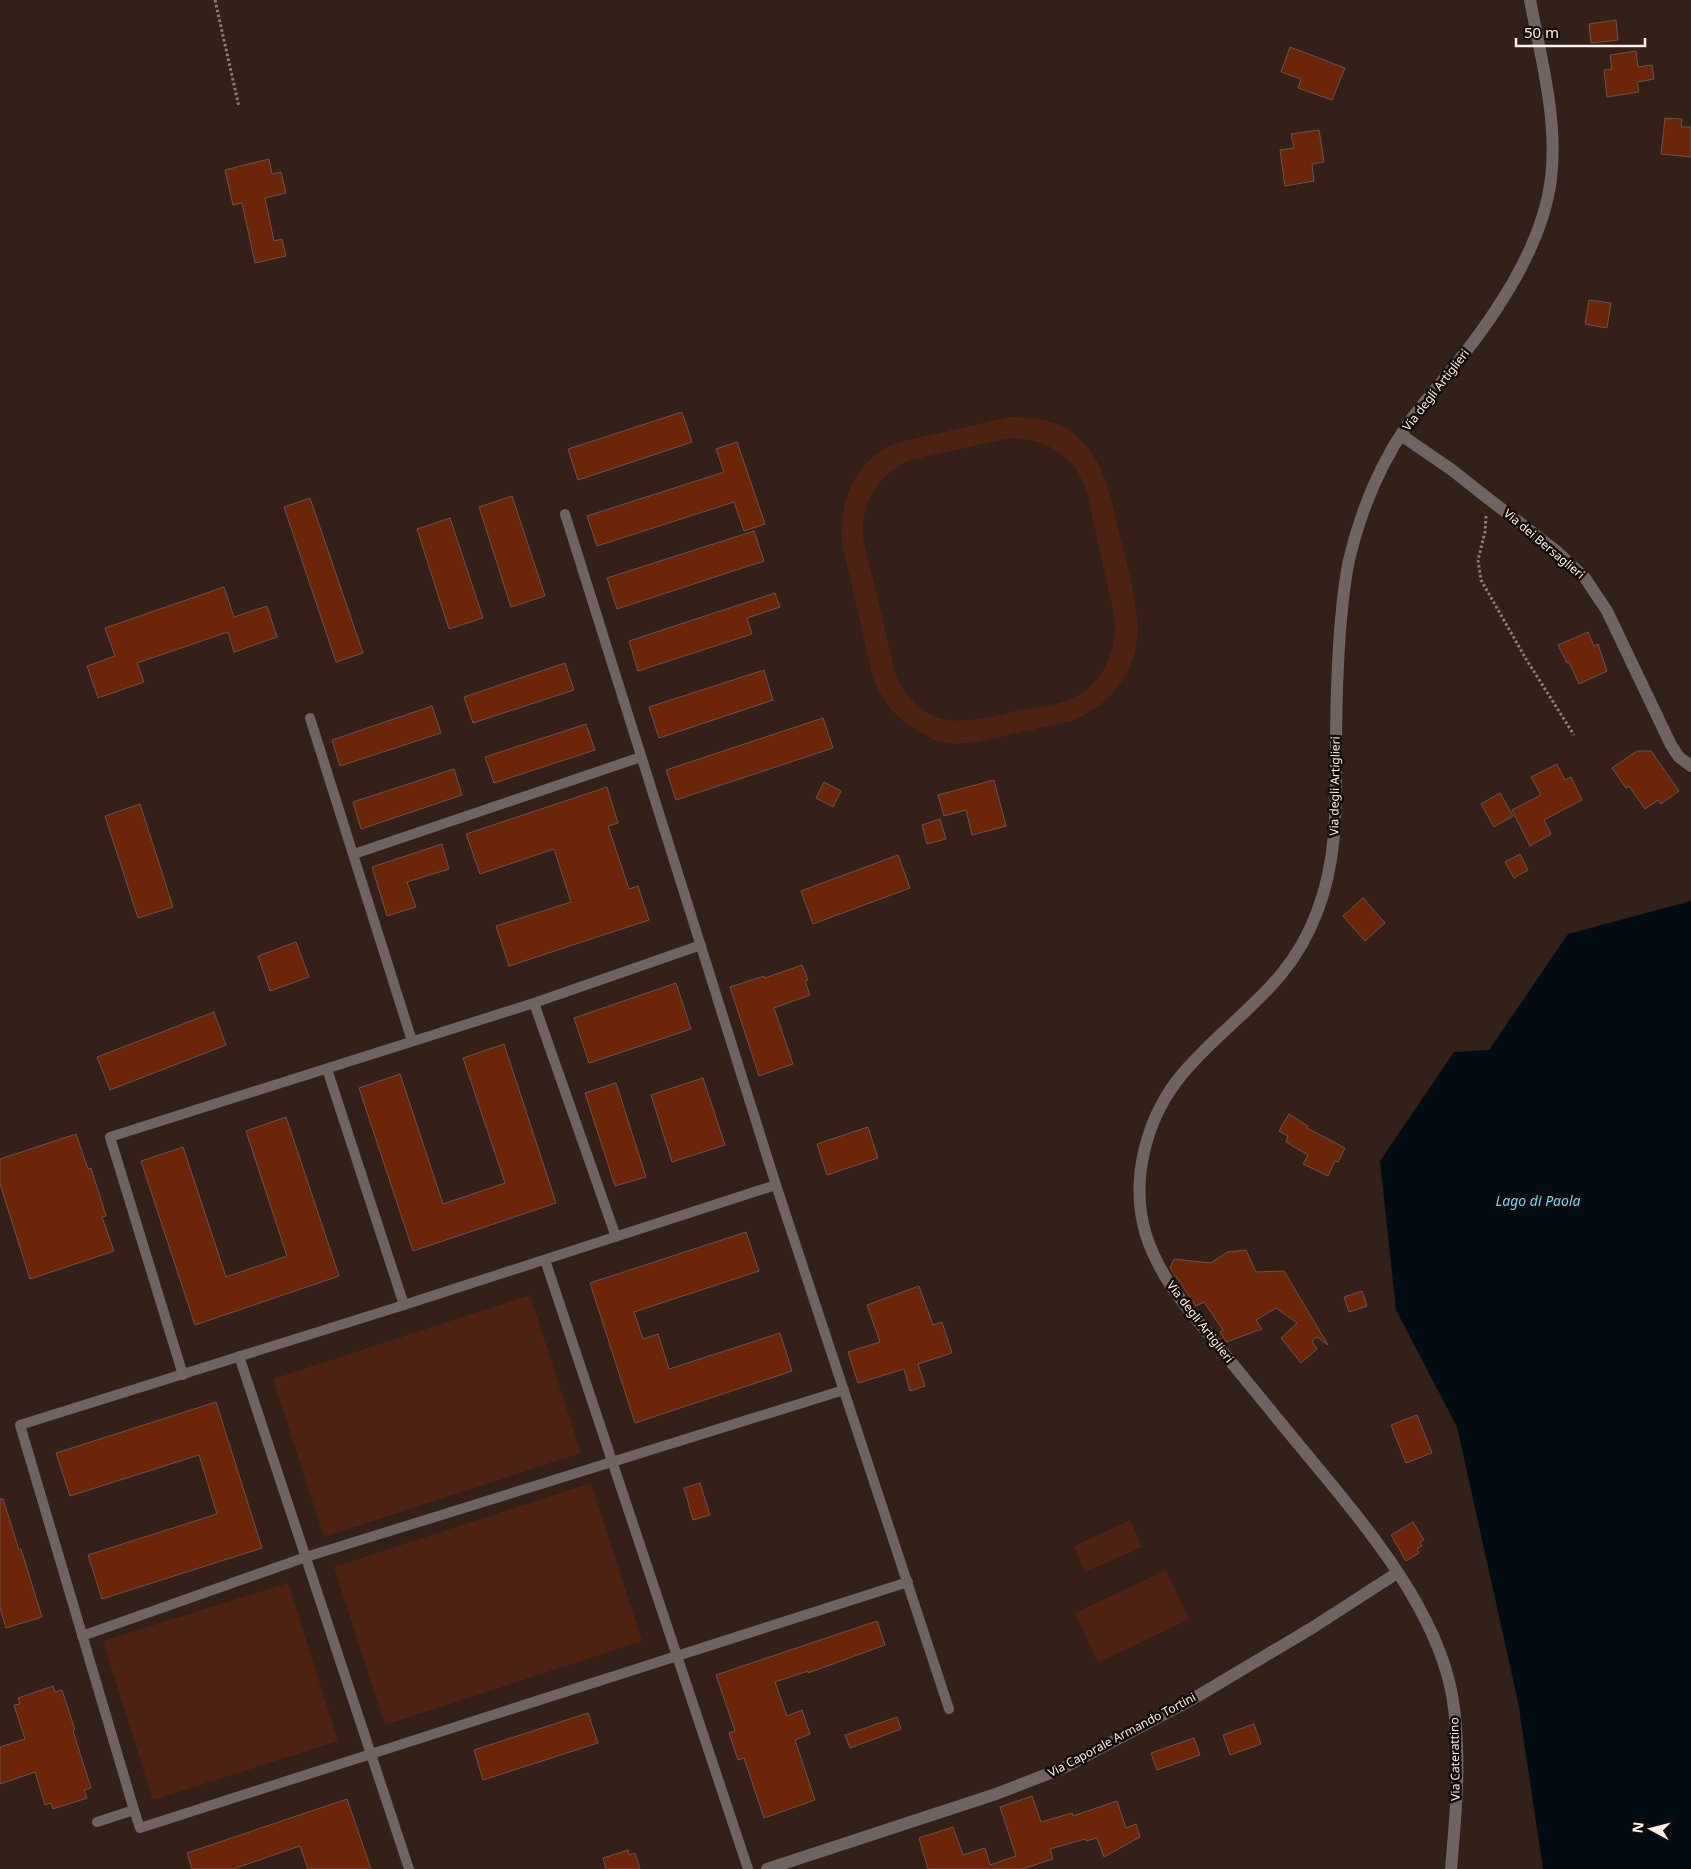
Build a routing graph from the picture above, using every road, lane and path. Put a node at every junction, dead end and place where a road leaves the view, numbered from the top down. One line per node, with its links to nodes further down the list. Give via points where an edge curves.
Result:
1 (215, 0): 3 (path)
2 (1530, 0): 4 (street, Via degli Artiglieri, via 1552,126 1553,155 1543,214 1525,257 1484,327)
3 (239, 107)
4 (1400, 435): 5 (street, Via dei Bersaglieri); 25 (street, Via degli Artiglieri, via 1370,495 1355,538 1345,584 1337,690 1336,821 1322,898 1305,940 1280,977 1191,1065 1168,1094 1147,1142 1140,1189 1145,1232 1158,1264 1176,1294 1345,1501)
5 (1490, 500): 8 (path, via 1478,560 1481,580); 10 (street, Via dei Bersaglieri, via 1555,550 1591,586 1607,611 1672,745 1679,757)
6 (564, 514): 9 (lane)
7 (310, 718): 11 (lane)
8 (1574, 736)
9 (641, 757): 11 (lane); 12 (lane)
10 (1691, 766)
11 (354, 854): 14 (lane)
12 (701, 946): 13 (lane); 16 (lane)
13 (534, 1002): 14 (lane); 17 (lane)
14 (412, 1041): 15 (lane)
15 (327, 1069): 19 (lane); 21 (lane, via 110,1137)
16 (776, 1185): 17 (lane); 22 (lane)
17 (616, 1237): 18 (lane)
18 (545, 1260): 19 (lane); 23 (lane)
19 (404, 1306): 20 (lane)
20 (239, 1356): 21 (lane); 24 (lane)
21 (184, 1375): 27 (lane, via 20,1425)
22 (844, 1390): 23 (lane); 26 (lane)
23 (612, 1461): 24 (lane); 28 (lane)
24 (306, 1557): 27 (lane); 30 (lane)
25 (1397, 1572): 35 (street, Via Caporale Armando Tortini, via 1312,1628 1190,1700 1063,1768 996,1794); 36 (street, Via Caterattino, via 1430,1629 1452,1694 1457,1761)
26 (908, 1582): 28 (lane); 29 (lane)
27 (82, 1636): 31 (lane)
28 (677, 1656): 30 (lane); 34 (lane)
29 (948, 1709)
30 (370, 1754): 31 (lane, via 140,1828); 33 (lane)
31 (134, 1810): 32 (lane)
32 (97, 1822)
33 (409, 1869)
34 (748, 1869)
35 (767, 1869)
36 (1451, 1869)

